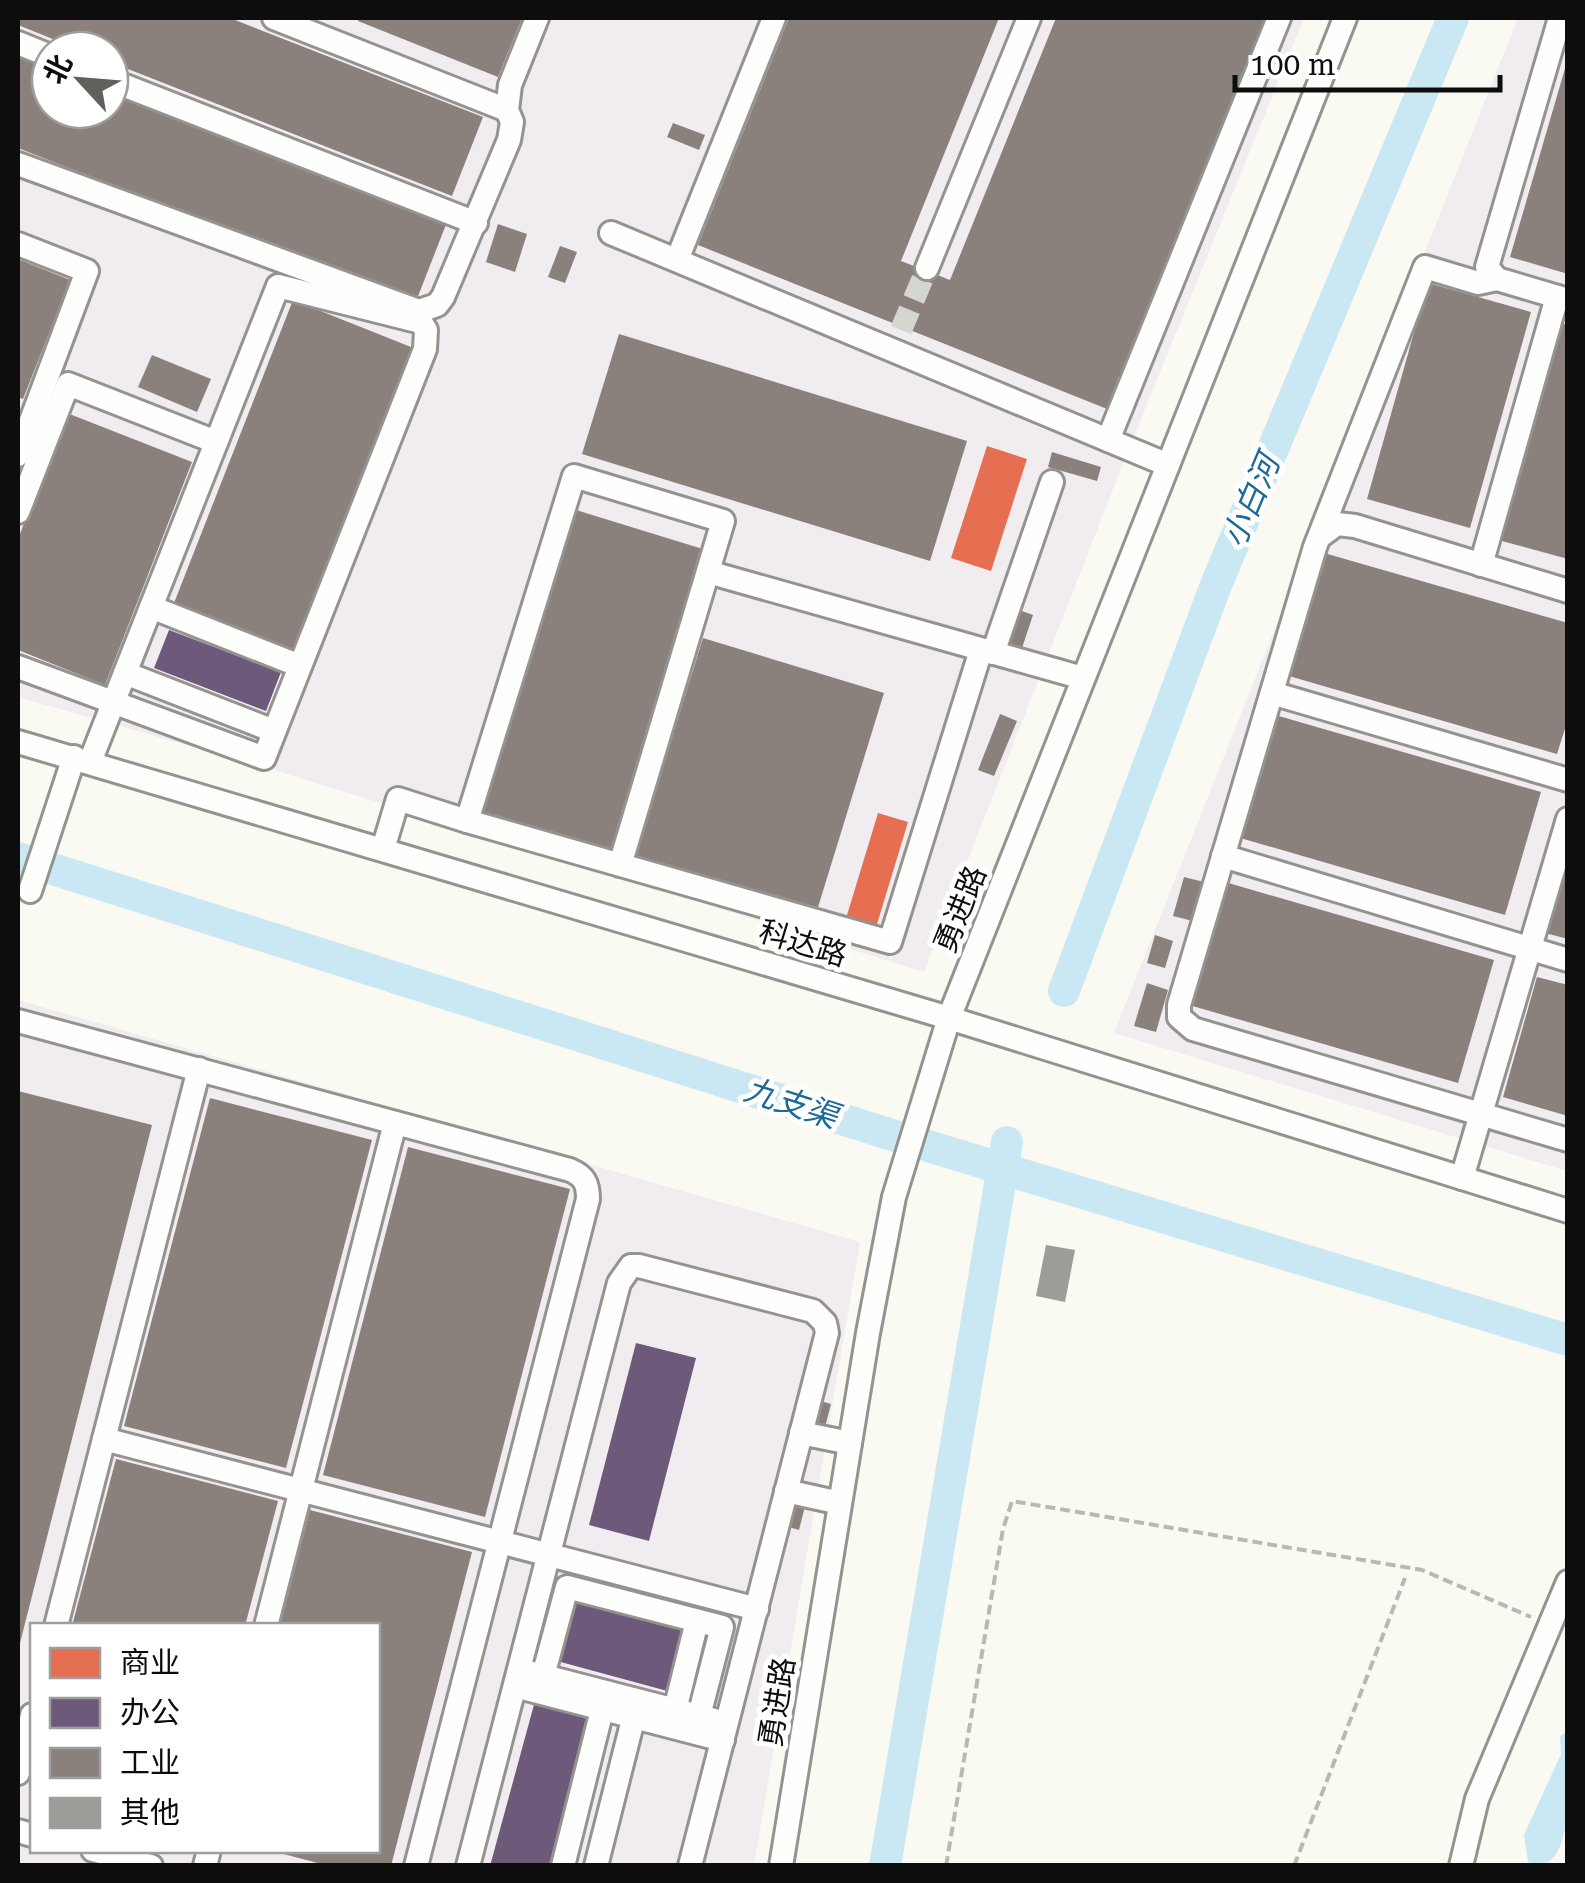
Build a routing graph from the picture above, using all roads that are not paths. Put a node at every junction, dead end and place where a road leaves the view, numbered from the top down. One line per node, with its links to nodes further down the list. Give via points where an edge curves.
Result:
1 (274, 18): 9 (street)
2 (340, 18): 9 (street)
3 (536, 18): 11 (street)
4 (774, 18): 16 (street)
5 (1029, 18): 17 (street)
6 (1279, 18): 21 (street)
7 (1345, 18): 24 (street, 勇进路)
8 (1560, 18): 18 (street, via 1487,267)
9 (331, 40): 11 (street)
10 (130, 88): 13 (street)
11 (507, 110): 13 (street, via 509,140)
12 (18, 164): 13 (street, via 420,311 443,297)
13 (476, 223)
14 (611, 233): 16 (street)
15 (18, 244): 20 (street, via 87,272)
16 (677, 260): 21 (street, via 897,340)
17 (926, 268)
18 (1497, 279): 19 (street); 27 (street, via 1478,283 1426,267)
19 (1562, 299): 28 (street)
20 (24, 417): 23 (street)
21 (1108, 440): 24 (street)
22 (216, 442): 26 (street, via 68,384); 31 (street); 33 (street, via 278,286 409,318 426,330 425,349)
23 (18, 455)
24 (1168, 464): 36 (street, 勇进路)
25 (1052, 482): 32 (street)
26 (18, 512)
27 (1322, 534): 28 (street, via 1337,524 1355,526); 37 (street)
28 (1481, 565): 30 (street)
29 (708, 572): 32 (street); 44 (street, via 724,520 574,476); 47 (street)
30 (1568, 592)
31 (151, 607): 33 (street); 35 (street)
32 (987, 652): 36 (street); 47 (street, via 890,942)
33 (300, 666): 39 (street)
34 (18, 667): 38 (street)
35 (126, 673): 38 (street); 39 (street)
36 (1083, 678): 51 (street, 勇进路)
37 (1272, 693): 42 (street); 46 (street)
38 (113, 704): 39 (street, via 264,758); 41 (street)
39 (274, 731)
40 (18, 742): 41 (street, 科达路)
41 (82, 760): 45 (street, 科达路); 48 (street)
42 (1568, 780)
43 (1568, 819): 49 (street)
44 (467, 821): 45 (street, via 398,800); 47 (street)
45 (383, 849): 51 (street, 科达路)
46 (1223, 856): 49 (street); 54 (street, via 1178,1004 1184,1023)
47 (620, 865)
48 (30, 891)
49 (1530, 949): 50 (street); 54 (street)
50 (1568, 960)
51 (949, 1018): 57 (street, 科达路); 61 (street, 勇进路, via 894,1198)
52 (18, 1021): 53 (street)
53 (199, 1069): 55 (street); 60 (street)
54 (1481, 1114): 56 (street); 57 (street)
55 (394, 1123): 62 (street); 65 (street, via 570,1170 588,1186)
56 (1568, 1140)
57 (1462, 1178): 58 (street, 科达路)
58 (1568, 1211)
59 (801, 1434): 61 (street); 63 (street); 66 (street, via 827,1334 821,1317 631,1266 616,1294)
60 (104, 1439): 62 (street); 72 (street)
61 (850, 1443): 64 (street, 勇进路)
62 (301, 1490): 65 (street); 73 (street)
63 (786, 1491): 64 (street); 70 (street)
64 (840, 1503): 94 (street, 勇进路)
65 (499, 1542): 66 (street); 89 (street)
66 (548, 1555): 67 (street); 75 (street)
67 (648, 1581): 69 (street); 70 (street)
68 (1568, 1582): 95 (street, via 1477,1799)
69 (642, 1606): 71 (street); 74 (street, via 566,1586)
70 (756, 1609): 81 (street)
71 (697, 1621): 78 (street); 79 (street, via 722,1627)
72 (57, 1623)
73 (267, 1623)
74 (543, 1676): 75 (street); 76 (street)
75 (517, 1678): 76 (street); 90 (street)
76 (605, 1700): 77 (street); 83 (street)
77 (636, 1709): 78 (street); 81 (street); 84 (street)
78 (674, 1710): 79 (street)
79 (699, 1716): 81 (street)
80 (30, 1723): 82 (street)
81 (725, 1732): 93 (street)
82 (18, 1773)
83 (585, 1777): 84 (street); 85 (street)
84 (616, 1786): 86 (street)
85 (572, 1831): 86 (street); 91 (street)
86 (602, 1839): 92 (street)
87 (104, 1853): 88 (street)
88 (151, 1866)
89 (416, 1866)
90 (468, 1866)
91 (563, 1866)
92 (596, 1866)
93 (690, 1866)
94 (781, 1866)
95 (1462, 1866)

